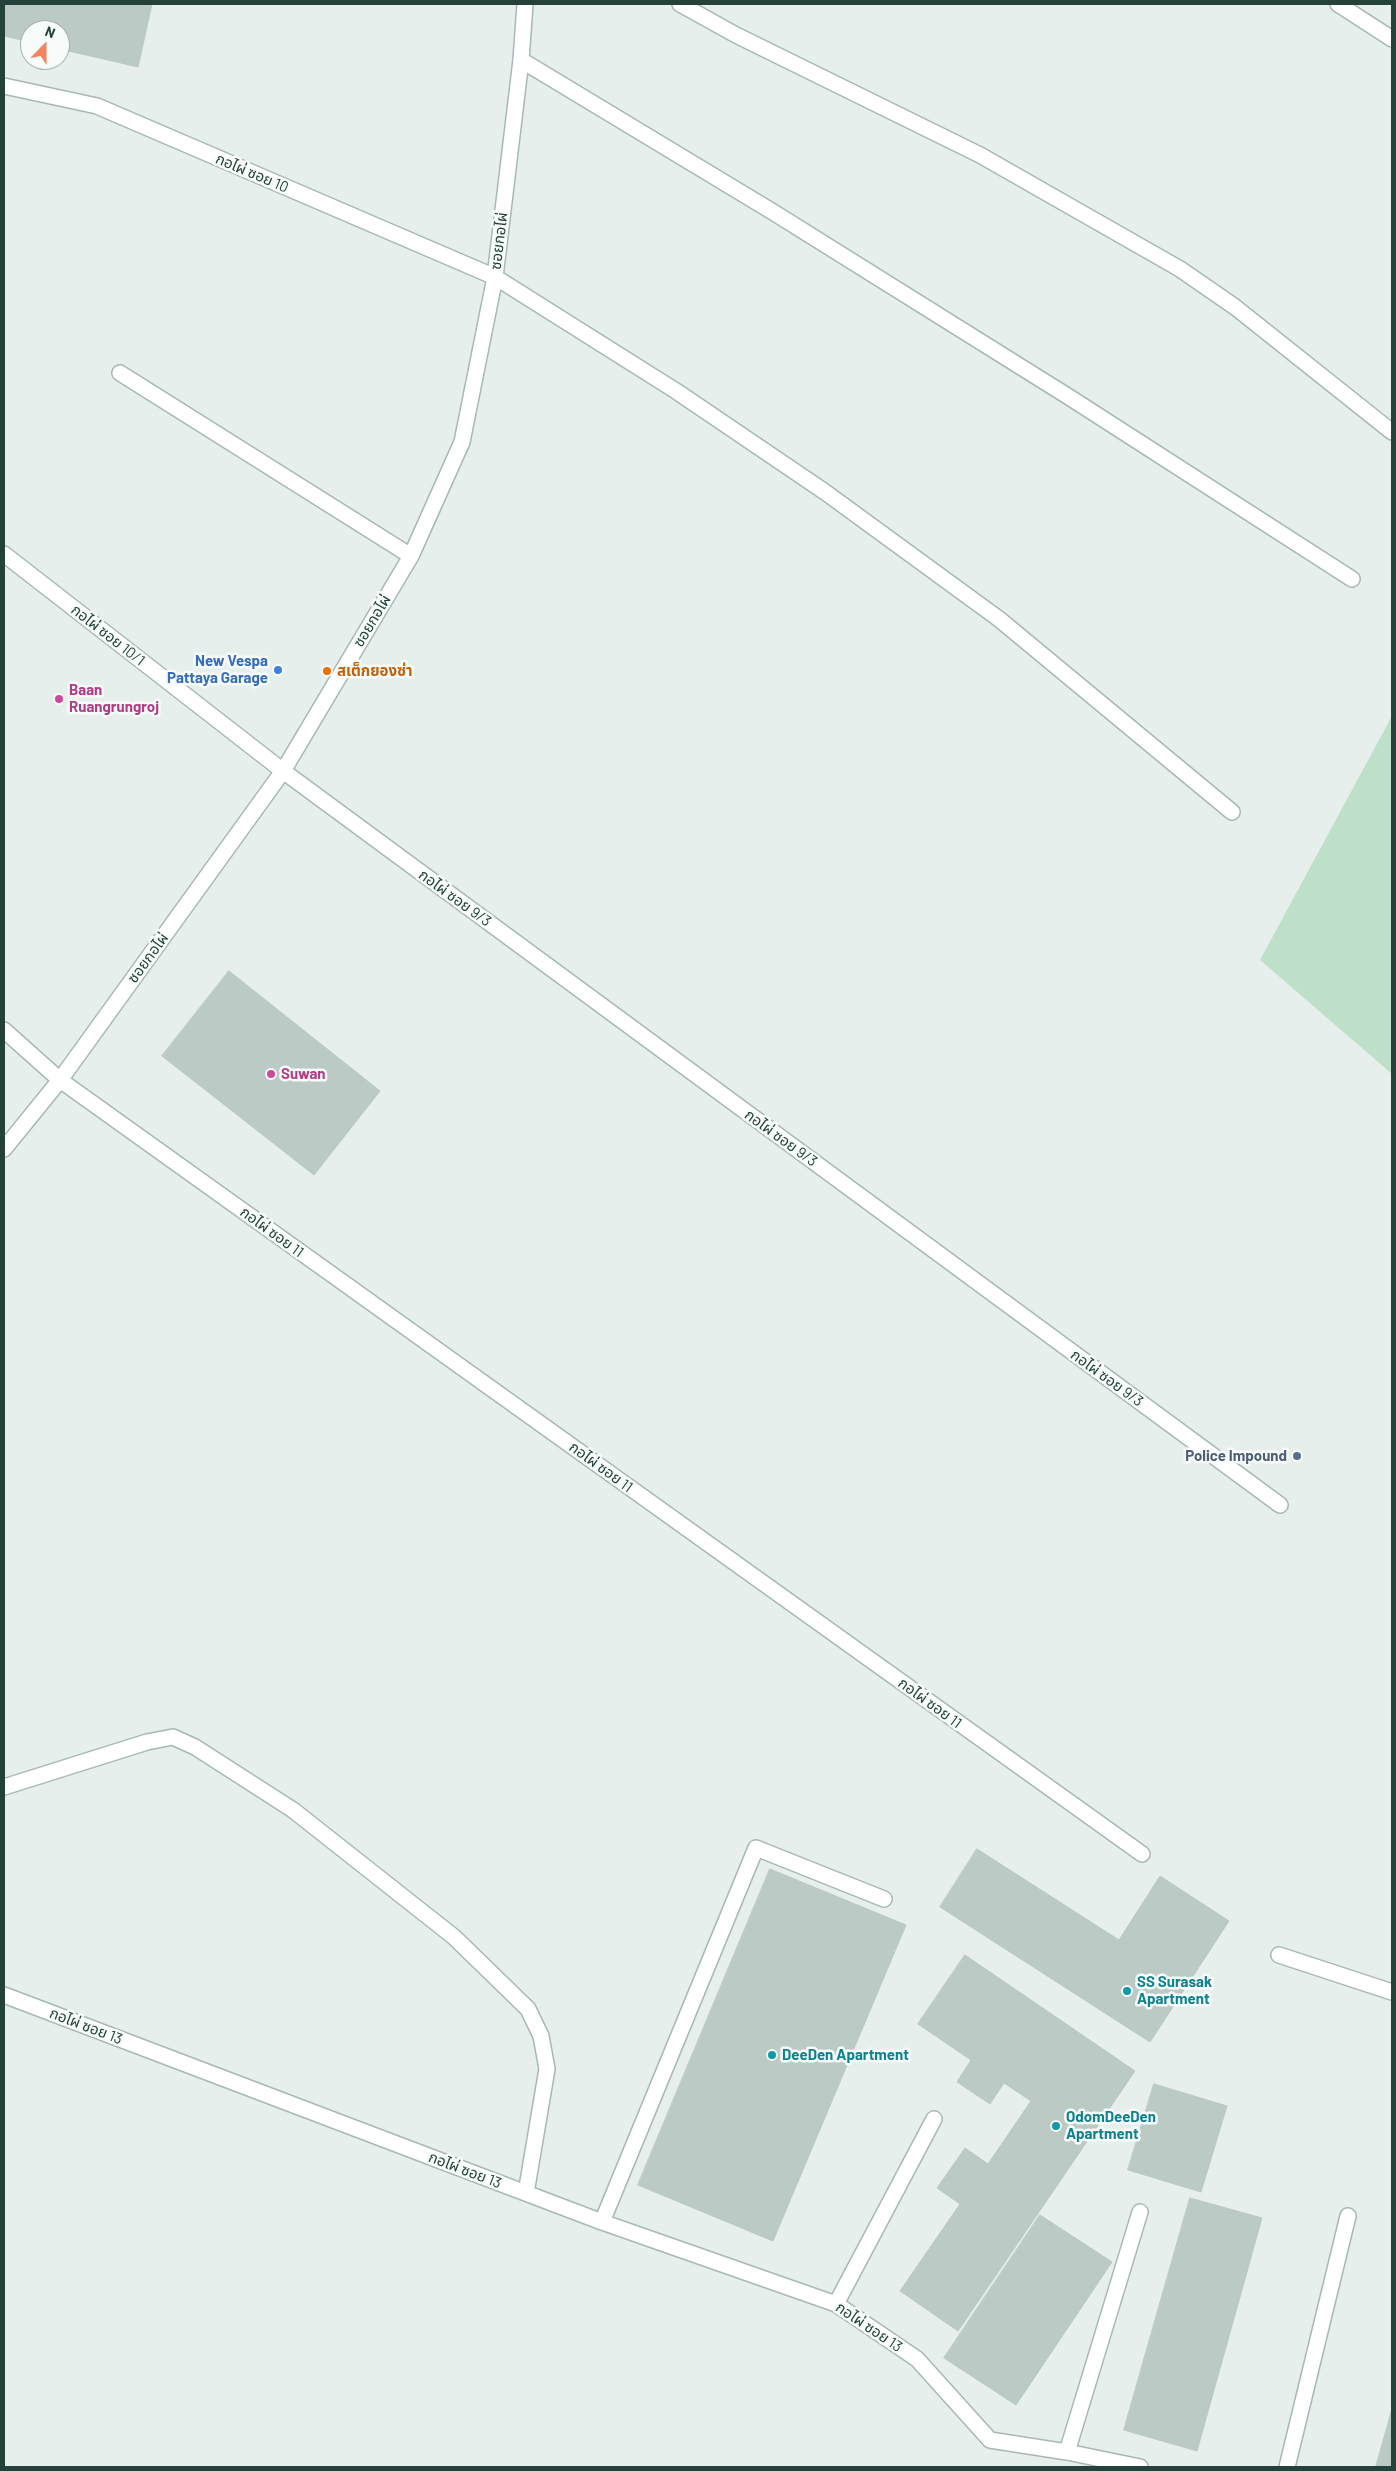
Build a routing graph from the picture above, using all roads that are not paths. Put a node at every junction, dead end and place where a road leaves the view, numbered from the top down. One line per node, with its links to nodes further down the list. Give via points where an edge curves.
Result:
1 (525, 4): 5 (street, ซอยกอไผ่)
2 (680, 4): 9 (street, via 736,35 980,155 1180,269 1235,307)
3 (1338, 4): 4 (street)
4 (1392, 39)
5 (521, 60): 7 (street, ซอยกอไผ่); 12 (street, via 774,212)
6 (4, 86): 7 (street, กอไผ่ ซอย 10, via 97,106)
7 (494, 277): 11 (street, ซอยกอไผ่, via 462,442); 14 (street, กอไผ่ ซอย 10, via 676,391 825,492 999,619)
8 (120, 373): 11 (street)
9 (1392, 432)
10 (4, 554): 13 (street, กอไผ่ ซอย 10/1)
11 (411, 556): 13 (street, ซอยกอไผ่)
12 (1352, 579)
13 (283, 771): 16 (street, ซอยกอไผ่); 18 (street, กอไผ่ ซอย 9/3)
14 (1232, 812)
15 (4, 1030): 16 (street, กอไผ่ ซอย 11)
16 (60, 1080): 17 (street, ซอยกอไผ่); 20 (street, กอไผ่ ซอย 11)
17 (4, 1149)
18 (1280, 1505)
19 (4, 1787): 26 (street, via 147,1742 173,1737 195,1747 293,1810 454,1937 528,2009 541,2036 547,2069)
20 (1142, 1854)
21 (884, 1899): 29 (street, via 756,1848)
22 (1279, 1955): 23 (street)
23 (1392, 1992)
24 (4, 1995): 26 (street, กอไผ่ ซอย 13)
25 (934, 2118): 30 (street)
26 (526, 2193): 29 (street, กอไผ่ ซอย 13)
27 (1140, 2212): 31 (street)
28 (1348, 2216): 33 (street)
29 (602, 2222): 30 (street, กอไผ่ ซอย 13)
30 (836, 2304): 31 (street, กอไผ่ ซอย 13, via 917,2359 990,2440)
31 (1067, 2452): 32 (street, กอไผ่ ซอย 13)
32 (1140, 2467)
33 (1286, 2467)

